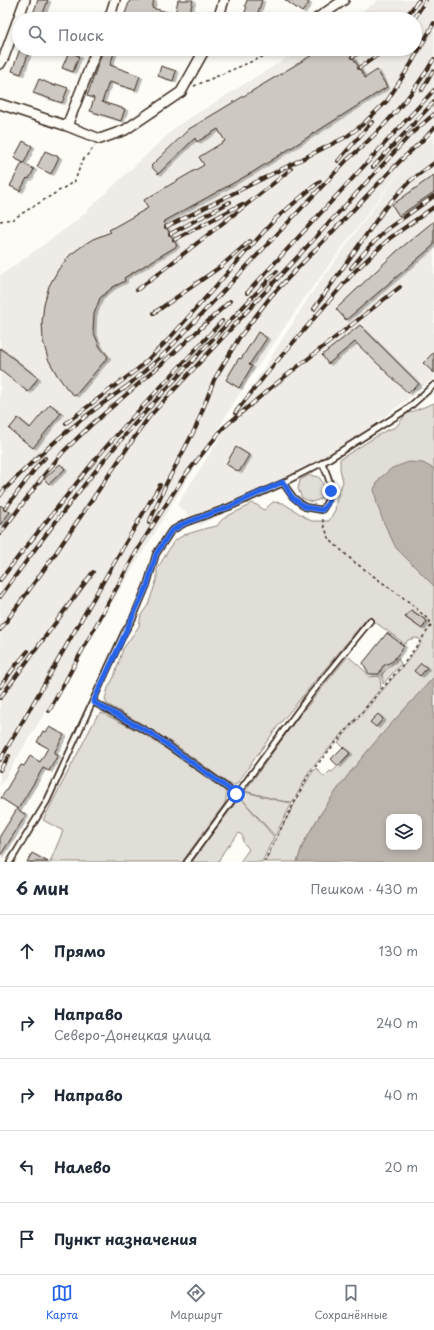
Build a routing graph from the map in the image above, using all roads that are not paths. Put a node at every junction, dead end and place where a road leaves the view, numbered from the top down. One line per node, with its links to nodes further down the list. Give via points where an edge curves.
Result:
1 (25, 0): 5 (street)
2 (115, 0): 6 (street)
3 (224, 0): 7 (street)
4 (344, 0): 8 (street)
5 (21, 12)
6 (111, 12)
7 (220, 12)
8 (326, 12)
9 (12, 35): 12 (street)
10 (94, 56): 14 (street)
11 (201, 56): 14 (street, via 181,92 125,130 100,140)
12 (0, 64)
13 (0, 104): 14 (street)
14 (67, 126)
15 (434, 385): 16 (lane, via 406,410)
16 (322, 462): 17 (lane); 17 (lane, via 330,478 331,491 328,503 322,510 305,507 292,497)
17 (283, 482): 19 (lane, via 171,531 156,554 147,586)
18 (370, 621): 20 (lane, via 306,700)
19 (93, 702): 20 (lane, via 152,734); 21 (lane, via 47,801)
20 (236, 794): 22 (lane)
21 (10, 862)
22 (187, 862)

